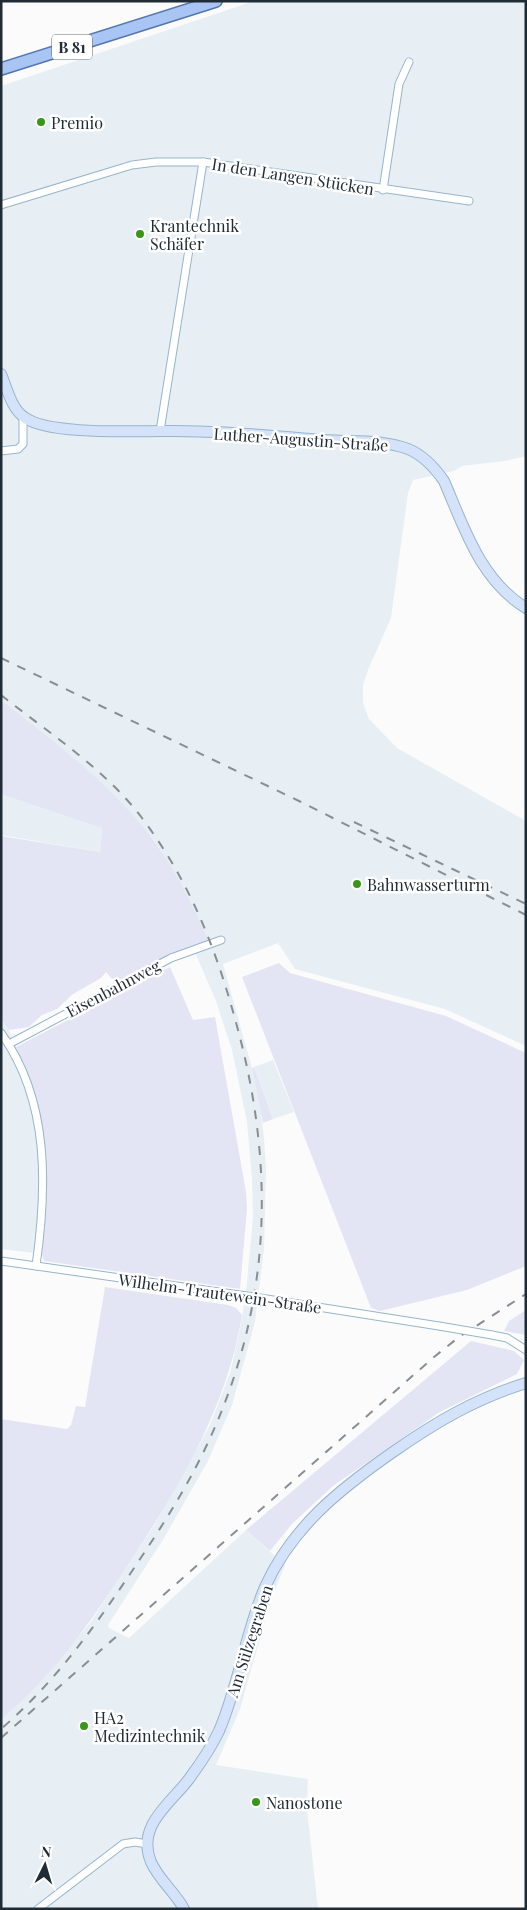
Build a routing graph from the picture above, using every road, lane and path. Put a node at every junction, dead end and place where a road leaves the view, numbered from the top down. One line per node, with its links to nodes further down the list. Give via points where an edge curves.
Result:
1 (216, 1): 3 (main road, B 81)
2 (410, 62): 5 (street, In den Langen Stücken, via 399,84)
3 (1, 69)
4 (203, 162): 5 (street, In den Langen Stücken); 7 (street, In den Langen Stücken, via 132,164); 10 (street, In den Langen Stücken)
5 (383, 190): 6 (street, In den Langen Stücken)
6 (470, 201)
7 (1, 205)
8 (1, 374): 9 (street, via 15,409)
9 (23, 417): 10 (street, Luther-Augustin-Straße, via 38,424 82,430); 11 (street, via 22,444 18,449)
10 (160, 431): 12 (street, Luther-Augustin-Straße, via 367,443 408,449 438,472 482,564 504,591)
11 (1, 451)
12 (526, 608)
13 (221, 940): 15 (street, Eisenbahnweg, via 171,958)
14 (1, 1033): 15 (street)
15 (9, 1044): 17 (street, via 34,1106 42,1154 43,1205)
16 (1, 1261): 17 (street, Wilhelm-Trautewein-Straße)
17 (36, 1266): 18 (street, Wilhelm-Trautewein-Straße, bridge, via 492,1335 512,1340)
18 (526, 1350)
19 (526, 1383): 20 (street, Am Sülzegraben, via 471,1404 437,1422 349,1483 306,1523 285,1551 266,1587 218,1731 188,1781 157,1816)
20 (147, 1844): 21 (street, via 123,1844); 22 (street, via 154,1868)
21 (38, 1909)
22 (184, 1909)

